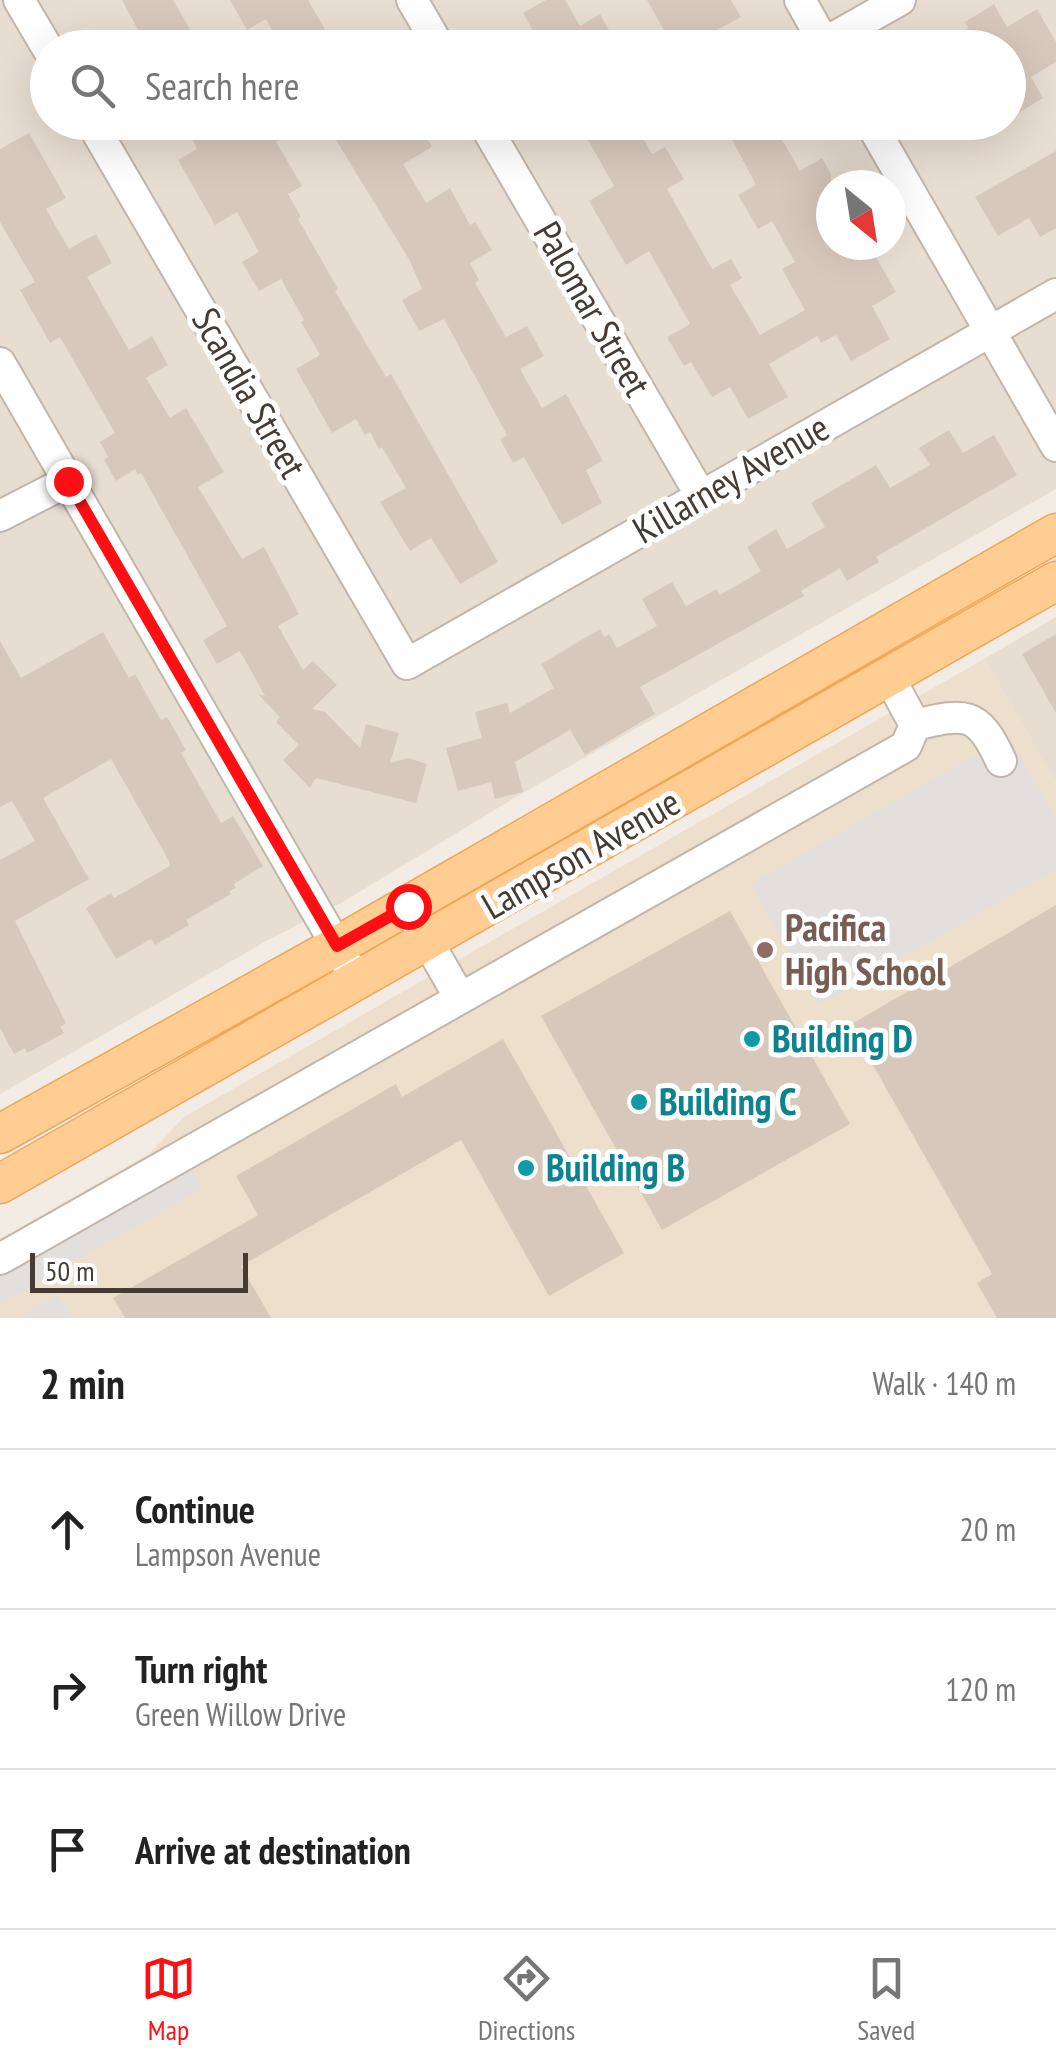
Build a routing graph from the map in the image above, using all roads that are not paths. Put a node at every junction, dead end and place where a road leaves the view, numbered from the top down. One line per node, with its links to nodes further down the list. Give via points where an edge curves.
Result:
1 (19, 0): 5 (street)
2 (412, 0): 6 (street)
3 (800, 0): 7 (street)
4 (900, 0): 8 (street)
5 (37, 30)
6 (430, 30)
7 (817, 30)
8 (851, 30)
9 (101, 140): 21 (street, Scandia Street)
10 (494, 140): 17 (street, Palomar Street)
11 (880, 140): 13 (street)
12 (1056, 294): 13 (street, Killarney Avenue)
13 (989, 332): 15 (street); 17 (street, Killarney Avenue)
14 (0, 363): 16 (street)
15 (1056, 446)
16 (68, 481): 18 (street); 27 (street)
17 (701, 496): 21 (street, Killarney Avenue)
18 (0, 516)
19 (1056, 533): 25 (main road, Lampson Avenue)
20 (1056, 580): 22 (main road, Lampson Avenue)
21 (406, 664)
22 (889, 677): 23 (street); 26 (main road, Lampson Avenue)
23 (915, 725): 24 (street, via 962,715 987,732); 29 (street, via 906,746)
24 (1000, 761)
25 (408, 906): 26 (street); 27 (main road, Lampson Avenue)
26 (428, 942): 28 (main road, Lampson Avenue); 29 (street)
27 (337, 946): 28 (street); 30 (main road, Lampson Avenue)
28 (357, 982): 31 (main road, Lampson Avenue)
29 (460, 998): 32 (street)
30 (0, 1134)
31 (0, 1184)
32 (0, 1259)

